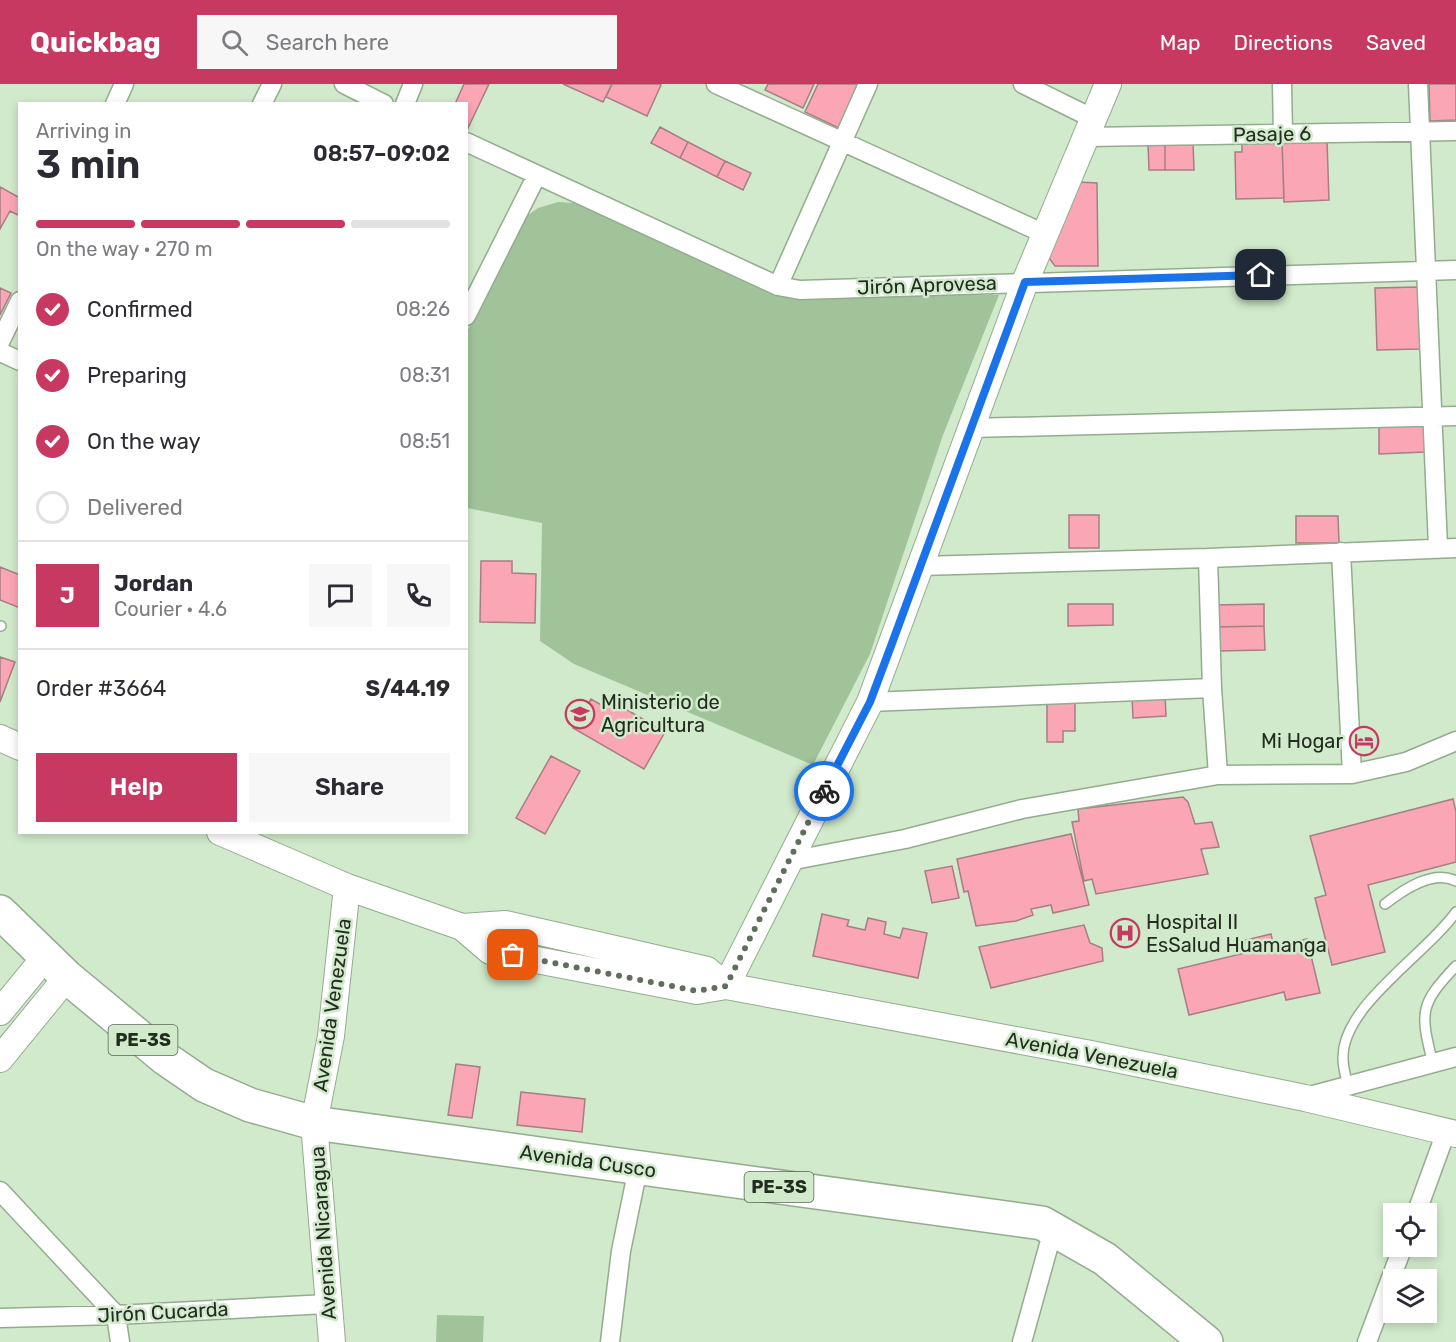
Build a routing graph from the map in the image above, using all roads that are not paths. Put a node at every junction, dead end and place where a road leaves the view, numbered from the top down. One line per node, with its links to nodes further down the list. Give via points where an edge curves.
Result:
1 (124, 84): 11 (street)
2 (272, 84): 12 (street)
3 (344, 84): 13 (street)
4 (413, 84): 14 (street)
5 (716, 84): 20 (street)
6 (868, 84): 20 (street)
7 (1023, 84): 15 (street)
8 (1108, 84): 15 (street)
9 (1282, 84): 18 (street)
10 (1418, 84): 17 (street)
11 (116, 102)
12 (263, 102)
13 (380, 102)
14 (406, 102)
15 (1091, 128): 18 (street, Pasaje 6); 22 (street)
16 (1456, 131): 17 (street, Pasaje 6)
17 (1420, 132): 18 (street, Pasaje 6); 24 (street)
18 (1283, 134)
19 (468, 143): 21 (street, Jirón Aprovesa)
20 (843, 143): 22 (street); 26 (street)
21 (537, 175): 26 (street, Jirón Aprovesa); 28 (street)
22 (1045, 234): 25 (street)
23 (1456, 270): 24 (street, Jirón Aprovesa)
24 (1426, 271): 25 (street, Jirón Aprovesa); 32 (street)
25 (1025, 282): 26 (street, Jirón Aprovesa, via 800,290); 34 (street)
26 (778, 286)
27 (18, 305): 29 (street)
28 (468, 312)
29 (0, 342)
30 (0, 352): 31 (street)
31 (18, 360)
32 (1432, 416): 33 (street); 34 (street); 35 (street)
33 (1456, 416)
34 (971, 428): 38 (street)
35 (1447, 547): 36 (street)
36 (1341, 552): 37 (street); 45 (street)
37 (1208, 558): 38 (street); 39 (street)
38 (921, 566): 40 (street)
39 (1212, 688): 40 (street); 44 (street)
40 (870, 702): 47 (street)
41 (0, 738): 43 (street)
42 (1456, 741): 45 (street, via 1406,762)
43 (18, 746)
44 (1218, 774): 45 (street); 47 (street, via 1022,808 905,839)
45 (1352, 774)
46 (225, 834): 49 (street, Avenida Venezuela)
47 (789, 861): 55 (street)
48 (1456, 881): 50 (lane, via 1447,877 1433,879)
49 (347, 887): 55 (street, Avenida Venezuela, via 462,927 490,951 697,991); 62 (street, Avenida Venezuela, via 331,1036)
50 (1385, 904)
51 (0, 912): 53 (highway, Avenida Cusco / PE-3S)
52 (1456, 912): 60 (lane, via 1354,1020 1342,1060)
53 (56, 966): 56 (street); 58 (street); 62 (highway, Avenida Cusco / PE-3S, via 166,1059 204,1085 250,1106)
54 (1456, 966): 59 (lane, via 1434,989 1425,1008 1424,1024)
55 (726, 986): 61 (street, Avenida Venezuela)
56 (0, 1012)
57 (1456, 1057): 59 (street)
58 (0, 1059)
59 (1433, 1064): 60 (street)
60 (1348, 1086): 61 (street)
61 (1305, 1098): 63 (street, Avenida Venezuela)
62 (314, 1124): 64 (highway, Avenida Cusco / PE-3S); 69 (street, Avenida Nicaragua)
63 (1451, 1133): 66 (street)
64 (638, 1168): 67 (highway, Avenida Cusco / PE-3S, via 1042,1223); 74 (street, via 621,1251)
65 (0, 1191): 70 (street)
66 (1421, 1203)
67 (1053, 1230): 75 (street); 76 (highway, Avenida Cusco / PE-3S, via 1105,1259)
68 (1399, 1257): 77 (street)
69 (327, 1304): 70 (street, Jirón Cucarda); 73 (street, Avenida Nicaragua)
70 (116, 1315): 71 (street, Jirón Cucarda); 72 (street)
71 (0, 1318)
72 (120, 1342)
73 (332, 1342)
74 (610, 1342)
75 (1022, 1342)
76 (1206, 1342)
77 (1367, 1342)

